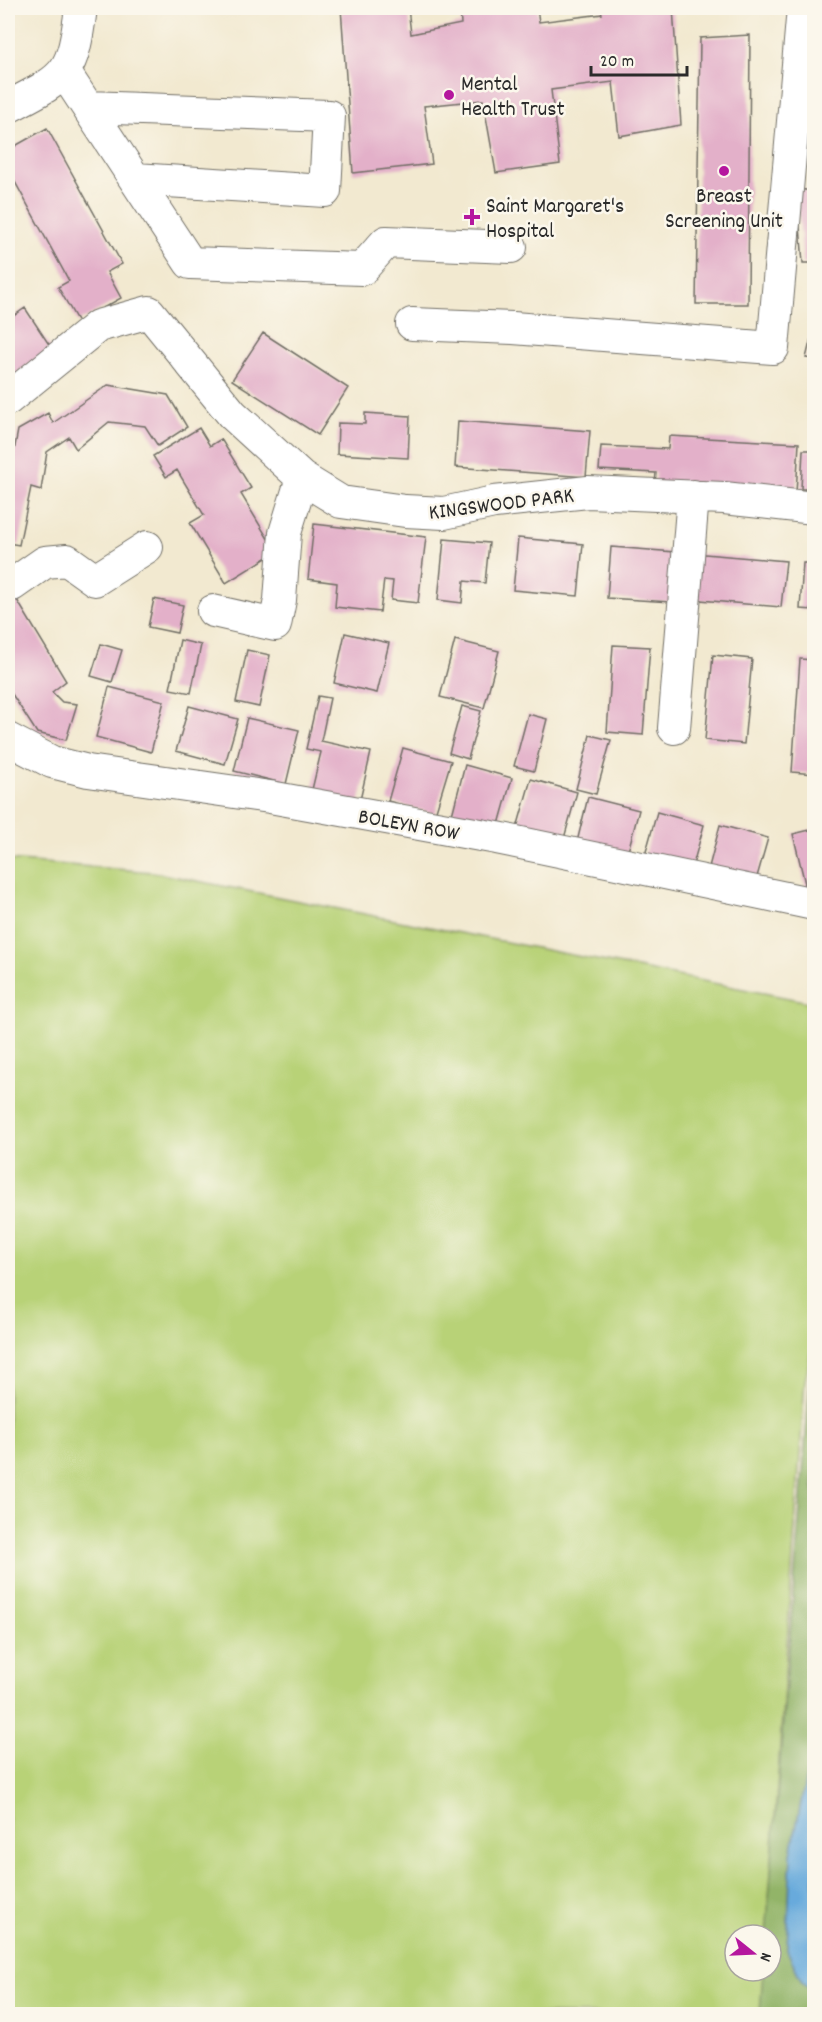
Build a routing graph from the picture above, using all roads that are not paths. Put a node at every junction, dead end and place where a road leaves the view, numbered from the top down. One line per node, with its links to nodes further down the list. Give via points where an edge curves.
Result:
1 (81, 8): 3 (street, via 76,44)
2 (803, 8): 8 (street, via 773,348)
3 (65, 73): 4 (street, via 55,83); 5 (street)
4 (8, 107)
5 (88, 107): 6 (street); 6 (street, via 329,116 325,191)
6 (135, 179): 7 (street, via 190,263 362,268 386,242)
7 (511, 247)
8 (412, 324)
9 (8, 399): 10 (street, KINGSWOOD PARK, via 98,326 149,312 232,414)
10 (302, 478): 11 (street, KINGSWOOD PARK, via 341,502 444,513 494,502 588,492); 15 (street, via 285,533 275,625)
11 (693, 496): 12 (street, KINGSWOOD PARK); 16 (street)
12 (814, 508)
13 (147, 547): 14 (street, via 95,580 67,560 45,562)
14 (12, 585)
15 (213, 611)
16 (674, 728)
17 (8, 741): 18 (street, BOLEYN ROW, via 52,762 88,771 270,797 497,838)
18 (814, 904)

